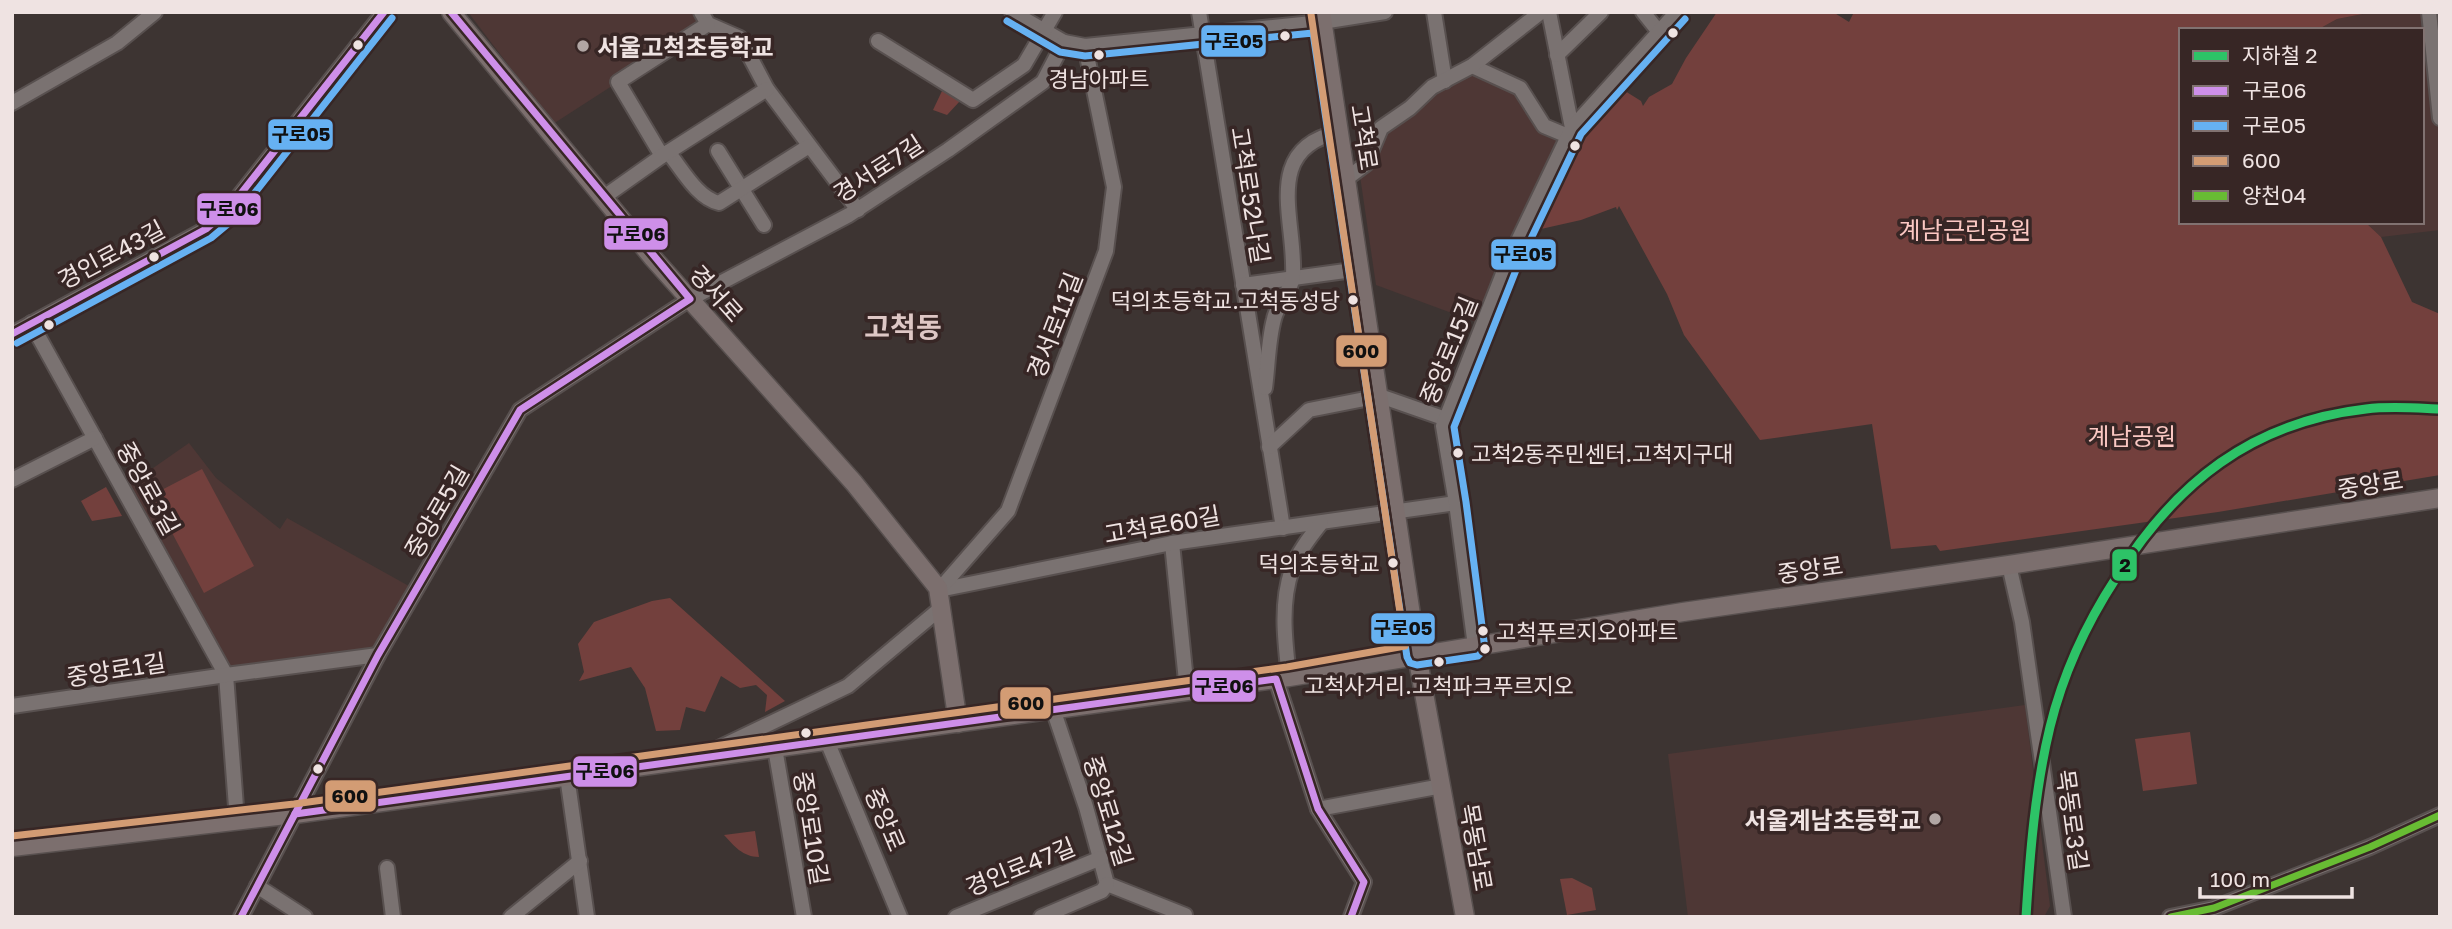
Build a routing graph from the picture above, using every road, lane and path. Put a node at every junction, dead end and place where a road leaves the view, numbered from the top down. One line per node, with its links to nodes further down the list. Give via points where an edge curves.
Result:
1 (155, 12): 27 (street, via 117,43)
2 (384, 12): 43 (street, 경인로43길, via 228,210 206,229)
3 (451, 12): 36 (main road, 경서로)
4 (1012, 12): 17 (street)
5 (1055, 12): 17 (street)
6 (1199, 12): 19 (street, 고척로52나길)
7 (1385, 12): 15 (street)
8 (1434, 12): 25 (street)
9 (1541, 12): 24 (street)
10 (1549, 12): 23 (street)
11 (1601, 12): 23 (street)
12 (1643, 12): 18 (street)
13 (1677, 12): 18 (street, 중앙로15길)
14 (2429, 12): 28 (street)
15 (1322, 17): 19 (street); 29 (main road, 고척로)
16 (704, 18): 26 (street, via 740,38); 33 (street, via 618,82)
17 (1045, 31): 20 (street, via 1024,65 973,100); 21 (street)
18 (1659, 32): 30 (street, 중앙로15길)
19 (1202, 34): 22 (street); 41 (street, 고척로52나길)
20 (878, 41)
21 (1064, 42): 22 (street); 37 (street, 경서로7길, via 1043,82)
22 (1085, 46): 58 (street, 경서로11길, via 1114,187 1106,251 1009,511)
23 (1557, 55): 30 (street)
24 (1472, 66): 25 (street); 30 (street, via 1520,88 1544,126)
25 (1444, 81): 34 (street, via 1381,128 1366,164)
26 (768, 89): 31 (street); 33 (street)
27 (12, 103)
28 (2440, 118)
29 (1339, 132): 34 (main road, 고척로); 40 (street, via 1320,136 1295,159 1289,174)
30 (1570, 132): 47 (street, 중앙로15길, via 1506,266)
31 (809, 146): 35 (street); 37 (street)
32 (718, 151): 35 (street)
33 (665, 154): 35 (street, via 710,201 719,203); 36 (street)
34 (1346, 179): 39 (main road, 고척로)
35 (743, 188): 38 (street)
36 (604, 197): 42 (main road, 경서로)
37 (858, 210): 42 (street, 경서로7길)
38 (764, 225)
39 (1360, 269): 40 (street); 45 (main road, 고척로)
40 (1293, 278): 41 (street); 46 (street, via 1274,318)
41 (1243, 285): 46 (street, 고척로52나길)
42 (690, 299): 58 (main road, 경서로, via 854,483); 60 (street, 중앙로5길, via 520,410)
43 (31, 323): 44 (street, 경인로43길); 48 (street, 중앙로3길)
44 (12, 334)
45 (1380, 396): 47 (street); 49 (street, via 1309,411); 53 (main road, 고척로)
46 (1262, 406): 49 (street, 고척로52나길)
47 (1446, 419): 52 (street, 중앙로15길, via 1443,426)
48 (95, 438): 50 (street); 62 (street, 중앙로3길)
49 (1269, 447): 55 (street, 고척로52나길)
50 (12, 480)
51 (2440, 498): 57 (main road, 중앙로)
52 (1456, 503): 53 (street); 59 (street, 중앙로15길)
53 (1397, 512): 54 (street, 고척로60길); 61 (main road, 고척로)
54 (1321, 523): 55 (street, 고척로60길); 63 (street, via 1292,569 1283,628)
55 (1283, 528): 56 (street, 고척로60길)
56 (1172, 543): 58 (street, 고척로60길); 64 (street)
57 (2009, 565): 59 (main road, 중앙로); 95 (street, 목동로3길, via 2022,622)
58 (939, 595): 67 (main road); 70 (street, via 848,686)
59 (1475, 646): 61 (main road, 중앙로)
60 (378, 655): 62 (street); 74 (street, 중앙로5길)
61 (1417, 655): 63 (main road, 중앙로); 72 (main road, 목동남로)
62 (226, 675): 65 (street, 중앙로1길); 76 (street, 중앙로3길)
63 (1283, 678): 64 (main road, 중앙로); 73 (street)
64 (1188, 691): 66 (main road, 중앙로)
65 (12, 706)
66 (1053, 709): 67 (main road, 중앙로); 78 (street, 중앙로12길)
67 (958, 723): 68 (main road, 중앙로)
68 (827, 741): 69 (main road, 중앙로); 89 (street, 중앙로)
69 (775, 748): 70 (main road, 중앙로); 88 (street, 중앙로10길)
70 (698, 758): 71 (main road, 중앙로)
71 (567, 776): 74 (main road, 중앙로); 79 (street)
72 (1442, 786): 73 (street, 목동남로); 94 (main road, 목동남로)
73 (1318, 810): 93 (street, via 1364,882)
74 (295, 814): 76 (main road, 중앙로); 82 (street, 중앙로5길)
75 (2440, 815): 96 (street, via 2214,908)
76 (237, 820): 77 (main road, 중앙로)
77 (12, 847)
78 (1101, 858): 81 (street, 중앙로12길); 90 (street, 경인로47길)
79 (580, 861): 86 (street); 87 (street)
80 (387, 868): 85 (street)
81 (1107, 884): 91 (street, via 1102,891); 92 (street, 중앙로12길)
82 (257, 886): 83 (street, 중앙로5길); 84 (street)
83 (241, 917)
84 (305, 917)
85 (393, 917)
86 (511, 917)
87 (587, 917)
88 (804, 917)
89 (900, 917)
90 (956, 917)
91 (1041, 917)
92 (1185, 917)
93 (1351, 917)
94 (1465, 917)
95 (2064, 917)
96 (2171, 917)

